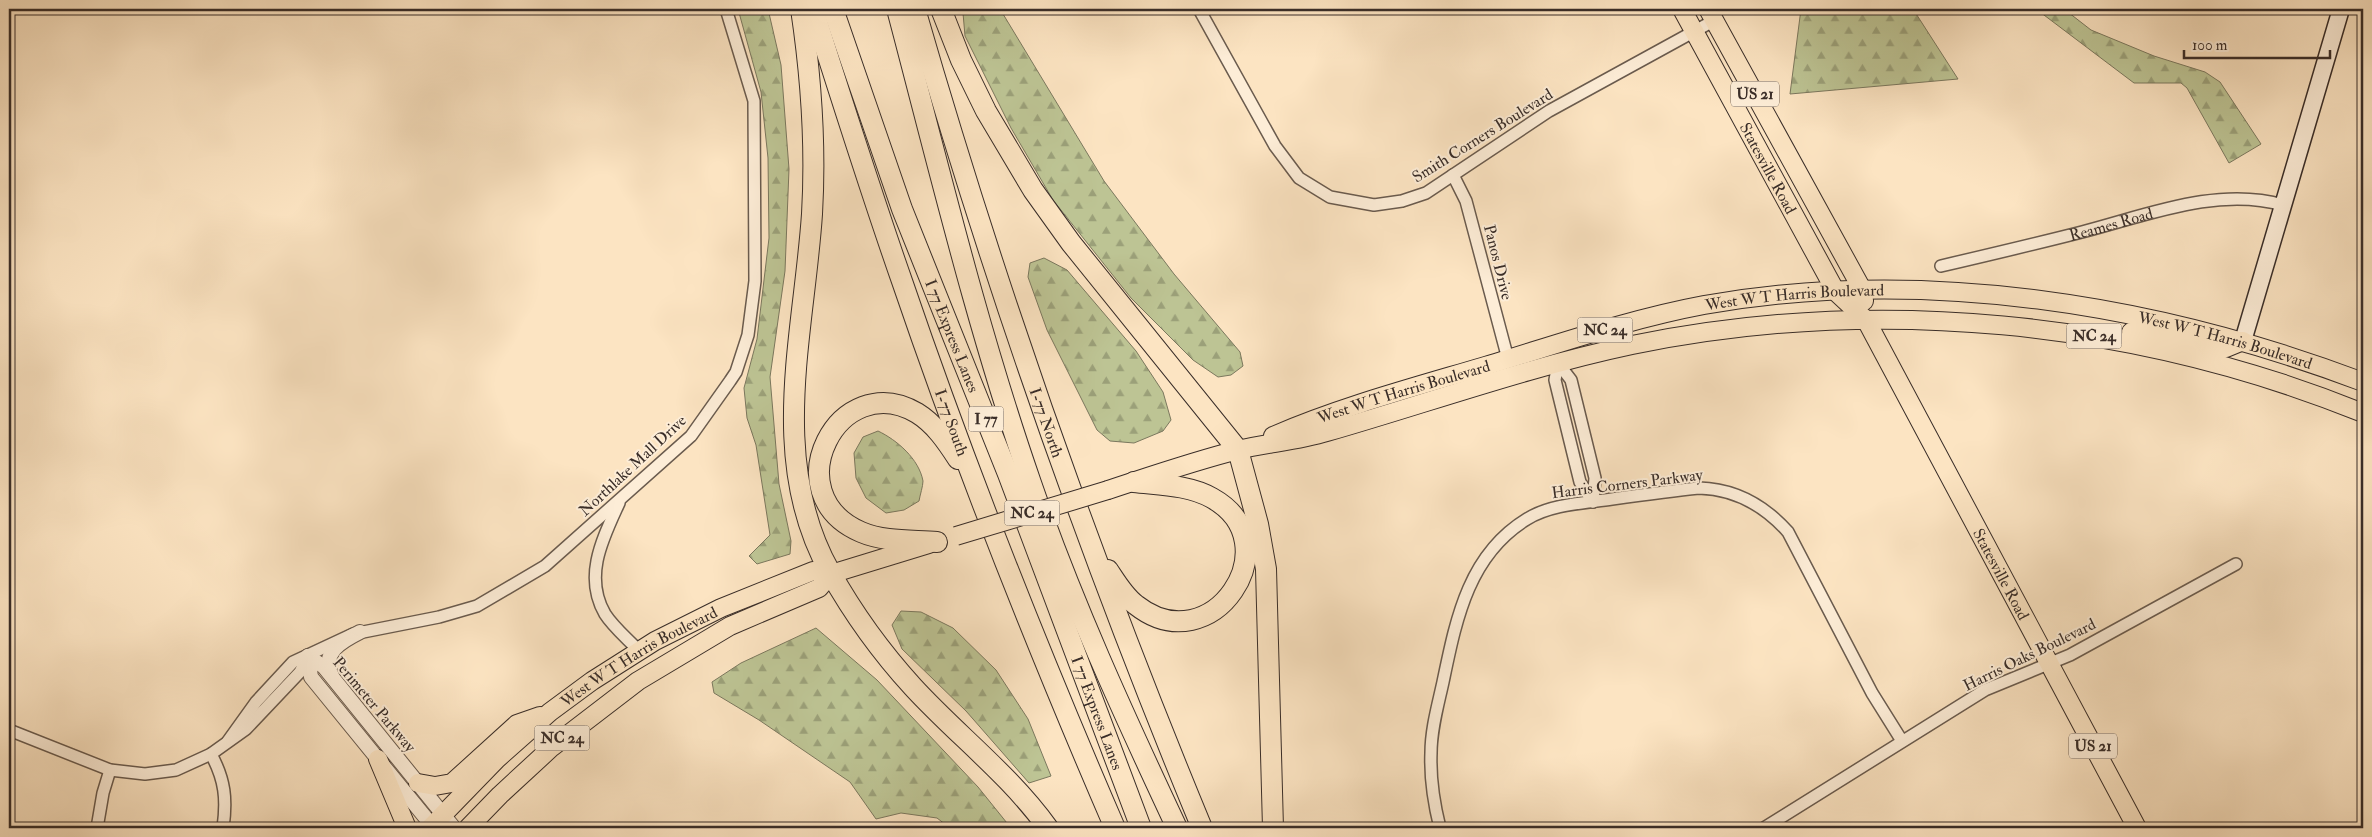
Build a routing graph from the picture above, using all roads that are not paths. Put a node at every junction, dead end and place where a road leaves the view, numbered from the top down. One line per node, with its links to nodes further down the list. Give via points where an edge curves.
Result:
1 (726, 9): 28 (street, Northlake Mall Drive, via 754,102 755,272 748,335 736,372 691,436)
2 (801, 9): 33 (highway, via 810,96 813,184 794,381 794,445 804,505 819,551)
3 (813, 9): 27 (highway, I-77 South / I 77, via 903,286)
4 (833, 9): 54 (highway, I 77 Express Lanes / I 77, via 912,234 1011,483)
5 (898, 9): 55 (highway, I 77 Express Lanes / I 77, via 974,300 1031,484 1089,634)
6 (915, 9): 31 (highway, I-77 North, via 989,252)
7 (941, 9): 25 (highway, via 986,111 1033,190 1071,243)
8 (1199, 9): 13 (street, Smith Corners Boulevard, via 1275,146 1299,178 1330,197 1374,205 1426,193)
9 (1682, 9): 12 (main road, Statesville Road / US 21)
10 (2342, 9): 14 (main road)
11 (1711, 14): 12 (street, Smith Corners Boulevard); 16 (main road, Statesville Road / US 21)
12 (1694, 32): 13 (street, Smith Corners Boulevard, via 1549,111); 17 (main road, Statesville Road / US 21)
13 (1453, 176): 21 (street, Panos Drive, via 1466,201)
14 (2283, 205): 15 (street, Reames Road, via 2256,199 2202,202); 20 (main road)
15 (1941, 266)
16 (1863, 291): 17 (main road, West W T Harris Boulevard / NC 24); 18 (main road, Statesville Road / US 21); 20 (main road, West W T Harris Boulevard / NC 24, via 1992,295 2067,303 2162,320)
17 (1836, 292): 18 (main road, Statesville Road / US 21); 21 (main road, West W T Harris Boulevard / NC 24, via 1740,299 1684,310 1620,325)
18 (1866, 320): 19 (main road, West W T Harris Boulevard / NC 24); 22 (main road, West W T Harris Boulevard / NC 24, via 1778,324 1707,332); 37 (main road, Statesville Road / US 21)
19 (2026, 327): 20 (main road, via 2114,329 2213,349); 24 (main road, West W T Harris Boulevard / NC 24, via 2100,337 2183,354 2280,383)
20 (2243, 341): 23 (main road, West W T Harris Boulevard / NC 24)
21 (1508, 359): 25 (main road, West W T Harris Boulevard / NC 24, via 1318,417)
22 (1558, 363): 25 (main road, West W T Harris Boulevard / NC 24, via 1322,434); 29 (street, via 1571,380 1595,478)
23 (2363, 382)
24 (2363, 413)
25 (1238, 450): 26 (main road, West W T Harris Boulevard / NC 24); 57 (highway, via 1262,540 1266,569)
26 (1134, 482): 30 (main road, West W T Harris Boulevard / NC 24, bridge); 31 (highway, via 1200,492 1219,502 1232,515 1244,542 1245,560 1241,578 1227,600 1193,620 1168,620 1152,615 1128,598)
27 (976, 487): 30 (highway, via 941,434 926,419 908,409 890,405 871,406 854,412 834,428 822,451 818,470 825,500 837,516 853,528 873,536); 53 (highway, I-77 South / I 77)
28 (620, 499): 34 (street, Northlake Mall Drive, via 545,566 477,606); 35 (street, via 599,548 596,583 605,613)
29 (1593, 502): 41 (street, Harris Corners Parkway, via 1678,490 1714,489 1732,493 1762,507 1788,532 1872,693); 58 (street, Harris Corners Parkway, via 1545,510 1528,518 1497,544 1461,602 1430,754)
30 (946, 539): 33 (main road, West W T Harris Boulevard / NC 24)
31 (1089, 541): 56 (highway, I-77 North)
32 (2236, 564): 37 (street, Harris Oaks Boulevard)
33 (831, 574): 35 (main road, West W T Harris Boulevard / NC 24, via 813,571 754,593); 47 (main road, West W T Harris Boulevard / NC 24, via 819,588 730,626 638,681 552,747); 52 (highway, via 898,670 1013,784)
34 (360, 632): 36 (street, Northlake Mall Drive, via 338,639); 38 (street, via 331,653 328,665)
35 (639, 651): 39 (main road, West W T Harris Boulevard / NC 24)
36 (308, 656): 38 (street, Perimeter Parkway, via 324,667); 42 (street, Northlake Mall Drive, via 300,672 246,729); 43 (street, Perimeter Parkway, via 311,677)
37 (2050, 663): 41 (street, Harris Oaks Boulevard, via 1985,690); 60 (main road, Statesville Road / US 21)
38 (335, 681): 45 (street, Perimeter Parkway)
39 (550, 712): 45 (main road, via 517,724 452,784); 46 (main road, West W T Harris Boulevard / NC 24, via 496,759)
40 (9, 730): 44 (street, Northlake Mall Drive)
41 (1902, 741): 59 (street, Harris Oaks Boulevard)
42 (211, 754): 44 (street, Northlake Mall Drive, via 195,763 162,773); 49 (street, via 224,783)
43 (378, 759): 46 (street, Perimeter Parkway); 50 (main road)
44 (110, 770): 48 (street)
45 (418, 783): 46 (street, Perimeter Parkway)
46 (435, 824): 51 (street, Perimeter Parkway)
47 (474, 825)
48 (97, 828)
49 (223, 828)
50 (407, 828)
51 (454, 828)
52 (1048, 828)
53 (1115, 828)
54 (1141, 828)
55 (1177, 828)
56 (1202, 828)
57 (1273, 828)
58 (1440, 828)
59 (1764, 828)
60 (2137, 828)

